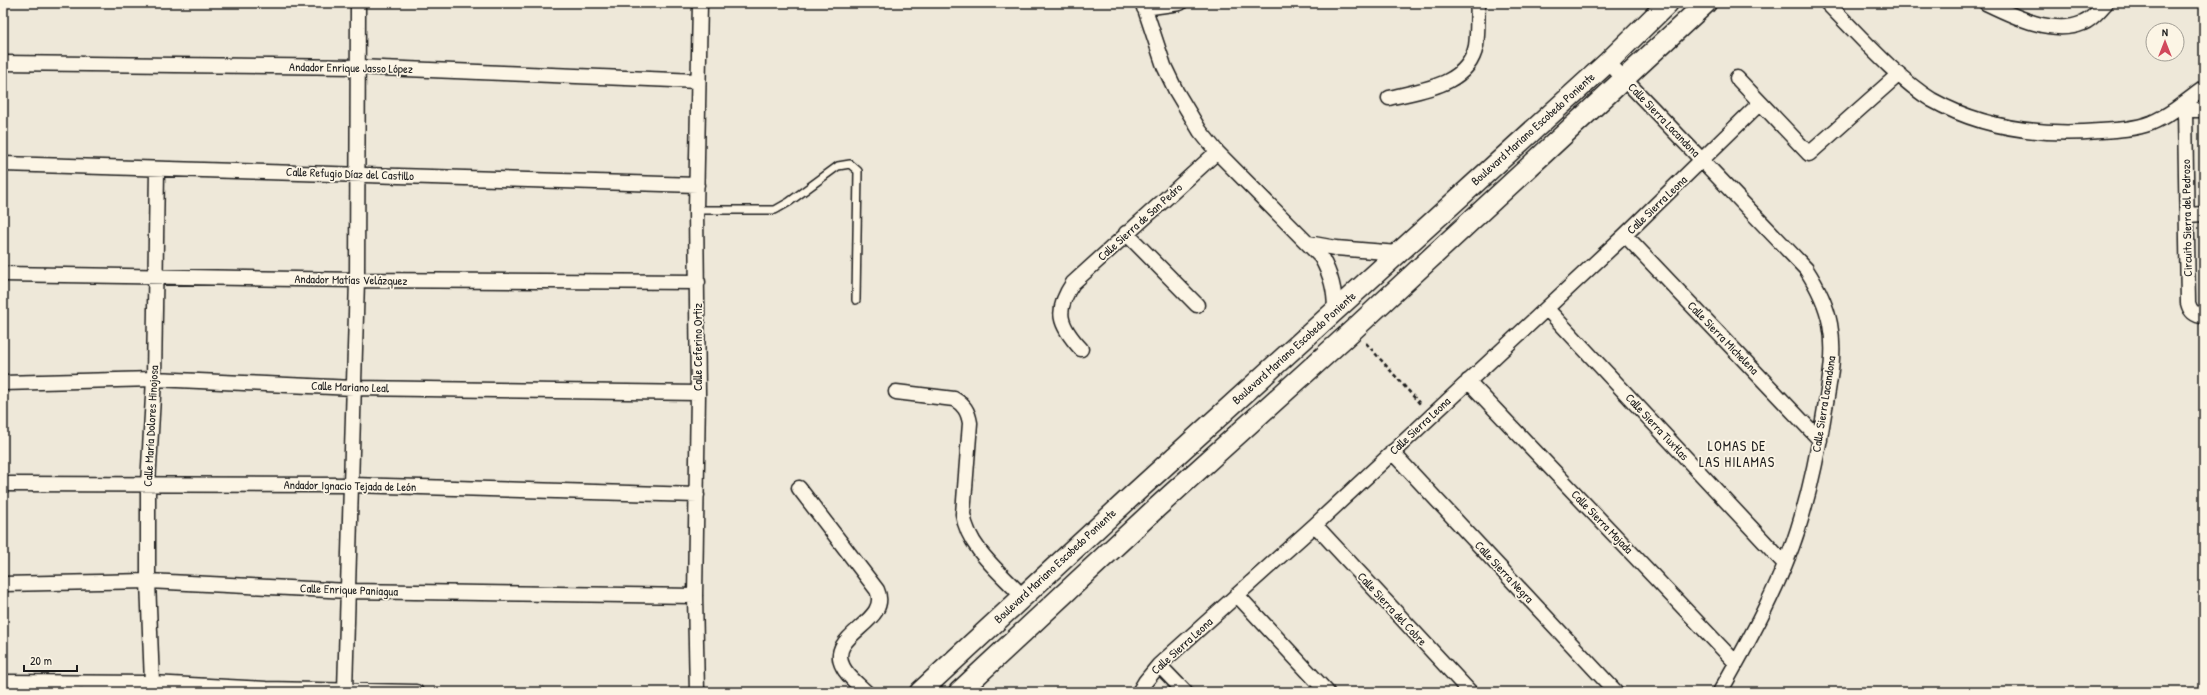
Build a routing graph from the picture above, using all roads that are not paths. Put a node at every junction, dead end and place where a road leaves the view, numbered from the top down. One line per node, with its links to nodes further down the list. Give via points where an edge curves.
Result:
1 (358, 3): 13 (street)
2 (700, 3): 17 (street, Calle Ceferino Ortiz)
3 (1180, 3): 10 (street)
4 (1478, 3): 19 (street, via 1476,46 1462,72 1451,81)
5 (1706, 3): 15 (street, Boulevard Mariano Escobedo Poniente)
6 (1827, 3): 14 (street)
7 (1986, 3): 8 (street, via 2023,19 2048,26 2067,27 2092,18)
8 (2106, 3)
9 (1666, 4): 11 (street, Boulevard Mariano Escobedo Poniente)
10 (1144, 5): 23 (street, via 1156,46 1176,90 1200,130)
11 (1608, 62): 15 (street, Calle Sierra Lacandona); 35 (street, Boulevard Mariano Escobedo Poniente)
12 (3, 63): 13 (street, Andador Enrique Jasso López)
13 (357, 67): 17 (street, Andador Enrique Jasso López); 27 (street)
14 (1899, 74): 20 (street, via 1809,154); 21 (street, via 1917,89 1951,109 2016,130 2076,133 2128,129 2151,123)
15 (1623, 78): 24 (street, Calle Sierra Lacandona); 60 (street, Boulevard Mariano Escobedo Poniente, via 1353,330)
16 (1736, 78): 20 (street)
17 (698, 81): 28 (street, Calle Ceferino Ortiz)
18 (2204, 88): 21 (street)
19 (1389, 98)
20 (1760, 103): 24 (street, Calle Sierra Leona)
21 (2182, 108): 22 (street); 31 (street, Circuito Sierra del Pedrozo)
22 (2204, 110)
23 (1217, 152): 32 (street, Calle Sierra de San Pedro); 34 (street)
24 (1703, 161): 33 (street, Calle Sierra Leona); 52 (street, Calle Sierra Lacandona, via 1806,269 1820,294 1830,324 1833,345)
25 (3, 164): 26 (street, Calle Refugio Díaz del Castillo)
26 (157, 169): 27 (street, Calle Refugio Díaz del Castillo); 37 (street, Calle María Dolores Hinojosa)
27 (357, 174): 28 (street, Calle Refugio Díaz del Castillo); 38 (street)
28 (697, 185): 29 (street, Calle Ceferino Ortiz)
29 (696, 210): 39 (street, Calle Ceferino Ortiz); 40 (lane, via 774,210 838,166 850,164 858,171)
30 (2204, 214): 31 (street)
31 (2187, 215): 44 (street, Circuito Sierra del Pedrozo, via 2189,309 2194,314)
32 (1126, 233): 41 (street); 45 (street, Calle Sierra de San Pedro, via 1073,283 1065,294 1061,315 1063,326)
33 (1625, 235): 42 (street, Calle Sierra Leona); 52 (street, Calle Sierra Michelena)
34 (1308, 243): 35 (street); 43 (street, via 1321,257 1330,274 1335,292)
35 (1398, 253): 43 (street, Boulevard Mariano Escobedo Poniente)
36 (3, 274): 37 (street, Andador Matías Velázquez)
37 (156, 276): 38 (street, Andador Matías Velázquez); 46 (street, Calle María Dolores Hinojosa)
38 (356, 280): 39 (street, Andador Matías Velázquez); 49 (street)
39 (698, 282): 51 (street, Calle Ceferino Ortiz)
40 (856, 300)
41 (1197, 305)
42 (1547, 309): 47 (street, Calle Sierra Leona); 62 (street, Calle Sierra Tuxtlas)
43 (1335, 311): 58 (street, Boulevard Mariano Escobedo Poniente)
44 (2204, 316)
45 (1081, 349)
46 (154, 379): 48 (street, Calle Mariano Leal); 49 (street, Calle Mariano Leal); 55 (street, Calle María Dolores Hinojosa)
47 (1468, 381): 53 (street, Calle Sierra Leona); 69 (street, Calle Sierra Mojada)
48 (3, 383)
49 (354, 388): 51 (street, Calle Mariano Leal); 56 (street)
50 (896, 392): 67 (street, via 954,399 962,404 968,413 970,423 963,514 965,528 973,543)
51 (698, 393): 59 (street, Calle Ceferino Ortiz)
52 (1820, 440): 62 (street, Calle Sierra Lacandona, via 1810,490 1798,530)
53 (1392, 452): 61 (street, Calle Sierra Leona); 84 (street, Calle Sierra Negra)
54 (3, 484): 55 (street, Andador Ignacio Tejada de León)
55 (148, 484): 56 (street, Andador Ignacio Tejada de León); 63 (street, Calle María Dolores Hinojosa)
56 (352, 486): 59 (street, Andador Ignacio Tejada de León); 65 (street)
57 (799, 488): 77 (street, via 880,597 880,605 875,612 845,642 840,659 843,668)
58 (1135, 492): 60 (street); 67 (street, Boulevard Mariano Escobedo Poniente)
59 (697, 494): 66 (street, Calle Ceferino Ortiz)
60 (1153, 511): 79 (street, Boulevard Mariano Escobedo Poniente)
61 (1315, 526): 68 (street, Calle Sierra Leona); 83 (street, Calle Sierra del Cobre)
62 (1784, 563): 69 (street, Calle Sierra Lacandona)
63 (148, 581): 64 (street, Calle Enrique Paniagua); 65 (street, Calle Enrique Paniagua); 72 (street, Calle María Dolores Hinojosa)
64 (3, 584)
65 (349, 591): 66 (street, Calle Enrique Paniagua); 74 (street)
66 (695, 596): 76 (street, Calle Ceferino Ortiz)
67 (1022, 596): 78 (street, Boulevard Mariano Escobedo Poniente)
68 (1238, 596): 70 (street, Calle Sierra Leona); 82 (street)
69 (1736, 663): 85 (street, Calle Sierra Lacandona)
70 (1159, 665): 80 (street, Calle Sierra Leona); 81 (street)
71 (3, 682): 72 (street)
72 (152, 683): 73 (street)
73 (266, 690): 74 (street)
74 (345, 690): 75 (street)
75 (416, 692)
76 (697, 692)
77 (866, 692)
78 (920, 692)
79 (959, 692)
80 (1139, 692)
81 (1185, 692)
82 (1327, 692)
83 (1470, 692)
84 (1616, 692)
85 (1720, 692)

